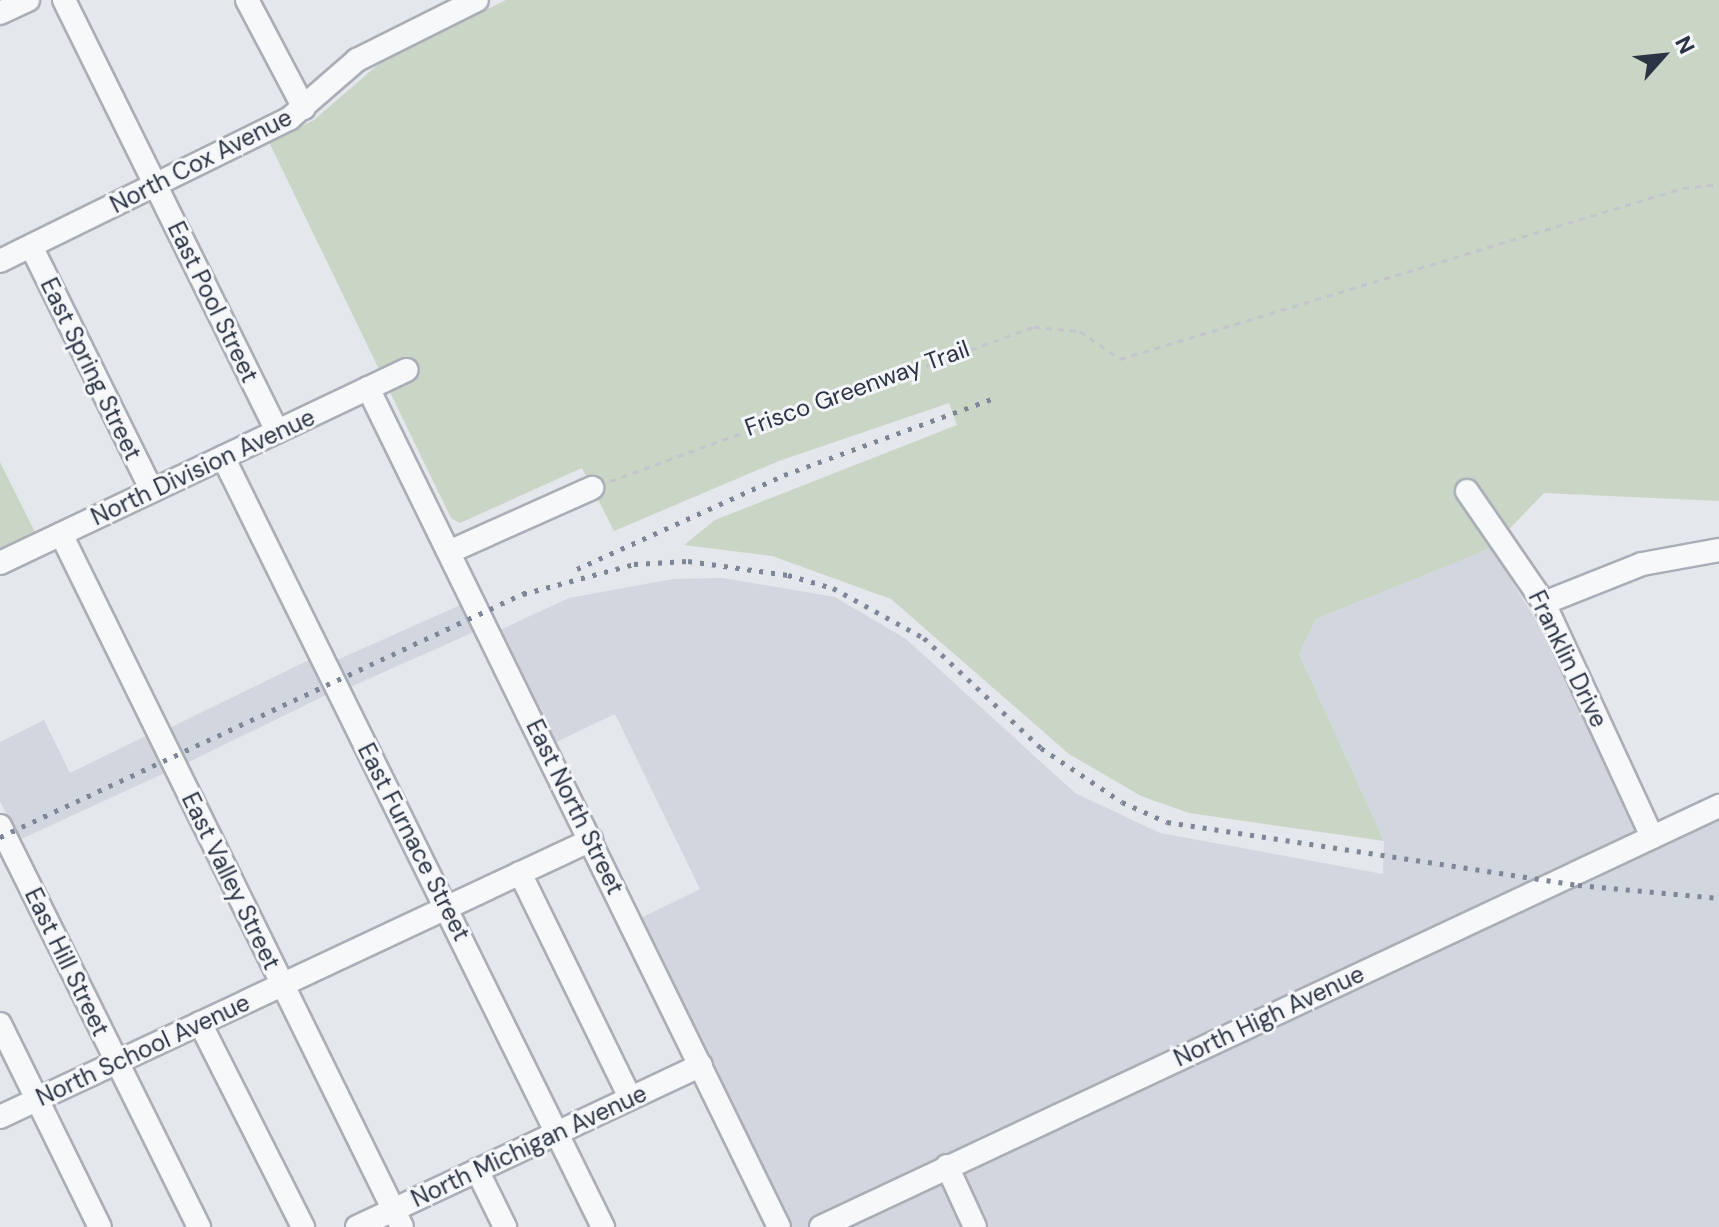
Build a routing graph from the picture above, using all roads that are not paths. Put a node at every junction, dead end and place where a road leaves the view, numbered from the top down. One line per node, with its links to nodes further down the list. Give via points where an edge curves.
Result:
1 (28, 0): 5 (street)
2 (64, 0): 7 (street, East Pool Street)
3 (477, 0): 6 (street, North Cox Avenue, via 357,60)
4 (253, 2): 6 (street)
5 (0, 13)
6 (304, 108): 7 (street, North Cox Avenue)
7 (155, 186): 8 (street, North Cox Avenue); 12 (street, East Pool Street)
8 (31, 246): 9 (street, North Cox Avenue); 15 (street, East Spring Street)
9 (0, 261)
10 (406, 370): 11 (street, North Division Avenue)
11 (368, 388): 12 (street, North Division Avenue); 19 (street, East North Street)
12 (277, 431): 13 (street, North Division Avenue)
13 (223, 457): 15 (street, North Division Avenue); 27 (street, East Furnace Street)
14 (592, 488): 19 (street)
15 (152, 491): 17 (street, North Division Avenue)
16 (1467, 491): 21 (street, Franklin Drive)
17 (61, 534): 20 (street, North Division Avenue); 28 (street, East Valley Street)
18 (1719, 550): 21 (street, via 1642,564)
19 (449, 552): 25 (street, East North Street)
20 (0, 563)
21 (1544, 603): 24 (street, Franklin Drive)
22 (1719, 806): 24 (street, North High Avenue)
23 (0, 826): 31 (street, East Hill Street)
24 (1652, 837): 37 (street, North High Avenue)
25 (591, 840): 26 (street, North School Avenue); 32 (street, East North Street)
26 (520, 873): 27 (street, North School Avenue); 33 (street)
27 (447, 907): 28 (street, North School Avenue); 36 (street, East Furnace Street)
28 (283, 984): 29 (street, North School Avenue); 39 (street, East Valley Street)
29 (200, 1023): 31 (street, North School Avenue); 42 (street)
30 (0, 1024): 34 (street)
31 (117, 1062): 34 (street, North School Avenue); 41 (street, East Hill Street)
32 (701, 1065): 33 (street, North Michigan Avenue); 46 (street, East North Street)
33 (630, 1098): 36 (street, North Michigan Avenue)
34 (37, 1100): 35 (street, North School Avenue); 40 (street)
35 (0, 1117)
36 (557, 1133): 38 (street, North Michigan Avenue); 45 (street, East Furnace Street)
37 (947, 1166): 47 (street, North High Avenue); 48 (street)
38 (477, 1170): 39 (street, North Michigan Avenue); 44 (street)
39 (398, 1218): 43 (street, North Michigan Avenue)
40 (100, 1227)
41 (199, 1227)
42 (303, 1227)
43 (357, 1227)
44 (505, 1227)
45 (603, 1227)
46 (779, 1227)
47 (821, 1227)
48 (975, 1227)

